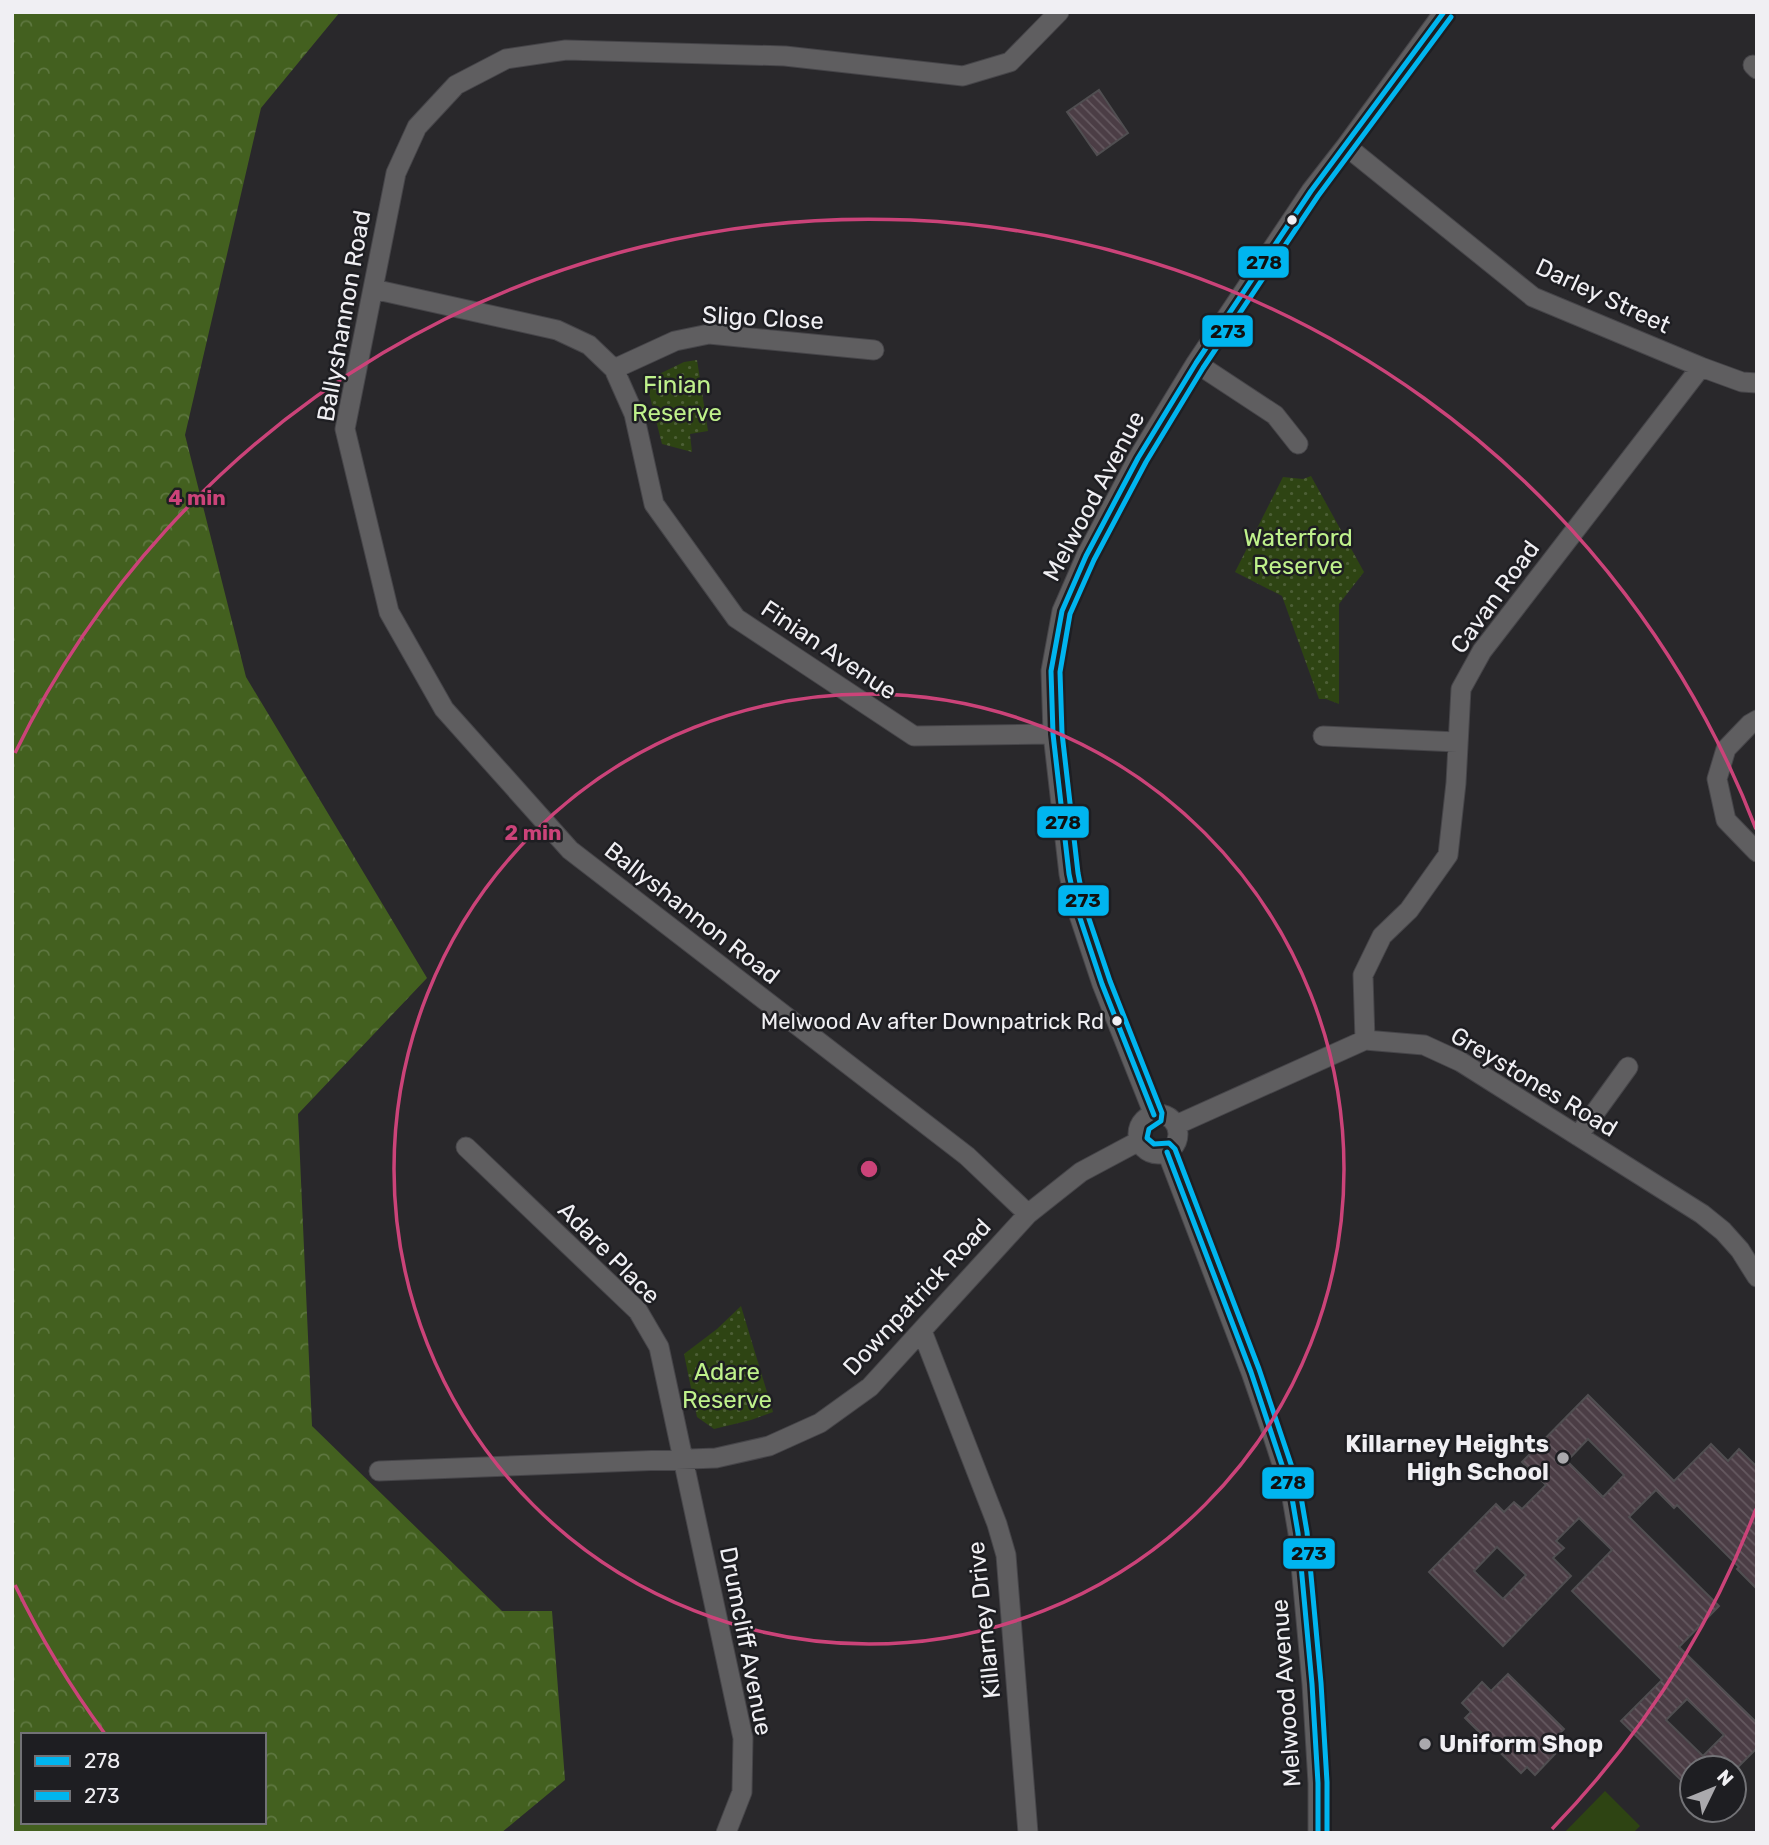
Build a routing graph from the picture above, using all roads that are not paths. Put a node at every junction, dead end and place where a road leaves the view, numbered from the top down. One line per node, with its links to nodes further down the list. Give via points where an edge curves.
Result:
1 (1059, 12): 4 (street, Ballyshannon Road, via 1010,62 963,76 785,56 566,50 506,59 456,85 417,127 396,173)
2 (1444, 12): 3 (street, Melwood Avenue)
3 (1346, 146): 6 (street, Melwood Avenue); 7 (street, Darley Street, via 1533,297)
4 (373, 289): 8 (street, Finian Avenue, via 557,330 589,345); 24 (street, Ballyshannon Road, via 345,429 389,612 444,709 570,850 967,1156)
5 (874, 350): 8 (street, Sligo Close, via 709,334 675,341)
6 (1196, 363): 10 (street, via 1275,415); 12 (street, Melwood Avenue, via 1138,458 1062,611 1051,671)
7 (1701, 368): 9 (street, Darley Street); 14 (street, Cavan Road, via 1482,651 1461,689)
8 (614, 369): 12 (street, Finian Avenue, via 634,414 654,504 736,618 914,736)
9 (1757, 383)
10 (1298, 444)
11 (1757, 720): 15 (street, via 1726,749 1717,779 1726,820)
12 (1053, 734): 18 (street, Melwood Avenue, via 1076,906)
13 (1323, 736): 14 (street)
14 (1457, 742): 16 (street, Cavan Road, via 1448,855 1409,910 1382,936 1363,975)
15 (1757, 852)
16 (1364, 1040): 19 (street, Greystones Road); 20 (street, Greystones Road, via 1424,1045 1461,1062)
17 (1628, 1067): 20 (street)
18 (1154, 1115): 19 (street, via 1167,1116); 21 (street, via 1139,1128)
19 (1176, 1125): 23 (street, via 1176,1143)
20 (1578, 1136): 25 (street, Greystones Road, via 1702,1214 1740,1250)
21 (1139, 1141): 23 (street, via 1154,1154); 24 (street, Downpatrick Road, via 1081,1172)
22 (466, 1147): 27 (street, Adare Place, via 638,1311 659,1347)
23 (1167, 1152): 31 (street, Melwood Avenue, via 1264,1409 1290,1492 1312,1684)
24 (1028, 1214): 26 (street, Downpatrick Road)
25 (1757, 1277)
26 (922, 1331): 27 (street, Downpatrick Road, via 870,1387 820,1423 769,1446 716,1458); 30 (street, Killarney Drive, via 1006,1555)
27 (684, 1458): 28 (street, Downpatrick Road); 29 (street, Drumcliff Avenue, via 743,1738 742,1792)
28 (379, 1471)
29 (726, 1833)
30 (1028, 1833)
31 (1318, 1833)

